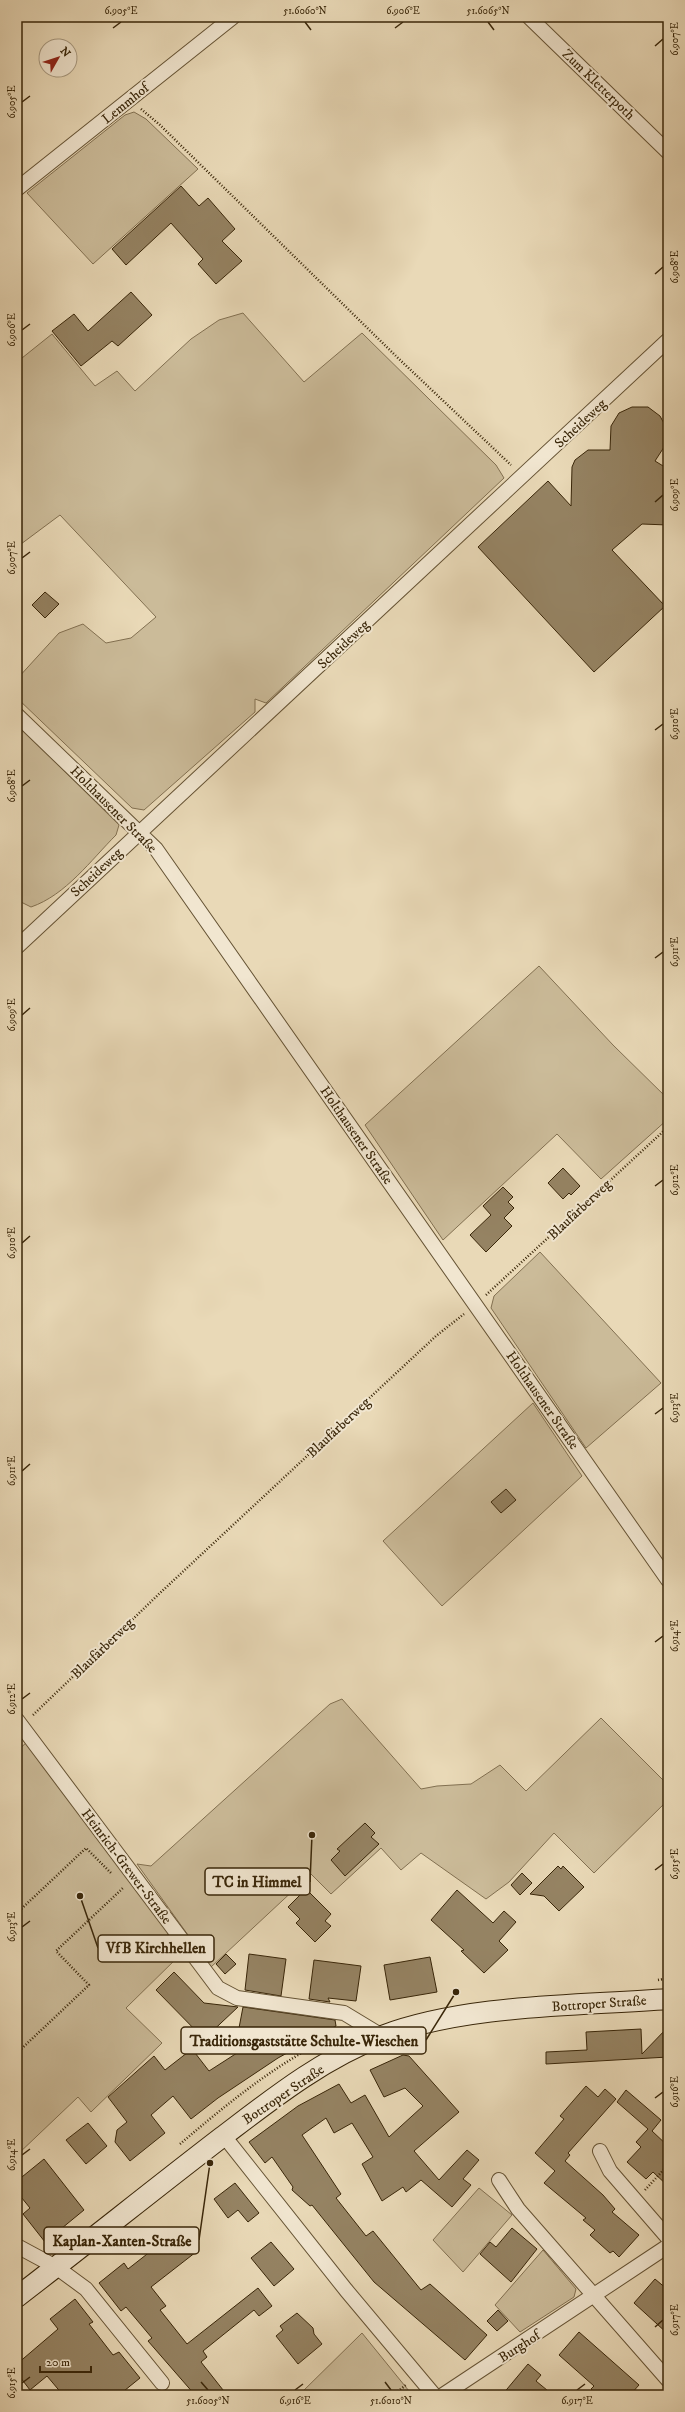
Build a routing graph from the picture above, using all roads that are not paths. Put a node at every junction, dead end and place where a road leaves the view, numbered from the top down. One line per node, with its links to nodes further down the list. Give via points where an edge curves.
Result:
1 (233, 17): 4 (street, Lemmhof)
2 (529, 17): 3 (street, Zum Kletterpoth)
3 (668, 152)
4 (17, 189)
5 (668, 340): 7 (street, Scheideweg)
6 (17, 715): 7 (street, Holthausener Straße)
7 (139, 832): 8 (street, Scheideweg); 9 (street, Holthausener Straße, via 156,849)
8 (17, 946)
9 (668, 1580)
10 (19, 1728): 12 (street, Heinrich-Grewer-Straße, via 218,1988 237,1998 344,2013)
11 (668, 1999): 12 (main road, Bottroper Straße, via 476,2014)
12 (382, 2036): 13 (main road, Bottroper Straße, via 300,2079)
13 (224, 2136): 19 (main road, Bottroper Straße); 24 (street, via 346,2290)
14 (600, 2151): 16 (street, via 610,2172)
15 (499, 2180): 20 (street, via 518,2209)
16 (668, 2238)
17 (17, 2246): 19 (street)
18 (668, 2246): 20 (street, Burghof)
19 (56, 2267): 21 (main road, Bottroper Straße); 23 (street, via 86,2289)
20 (594, 2296): 22 (street); 25 (street, Burghof)
21 (17, 2297)
22 (668, 2380)
23 (162, 2383)
24 (434, 2395)
25 (443, 2395)

